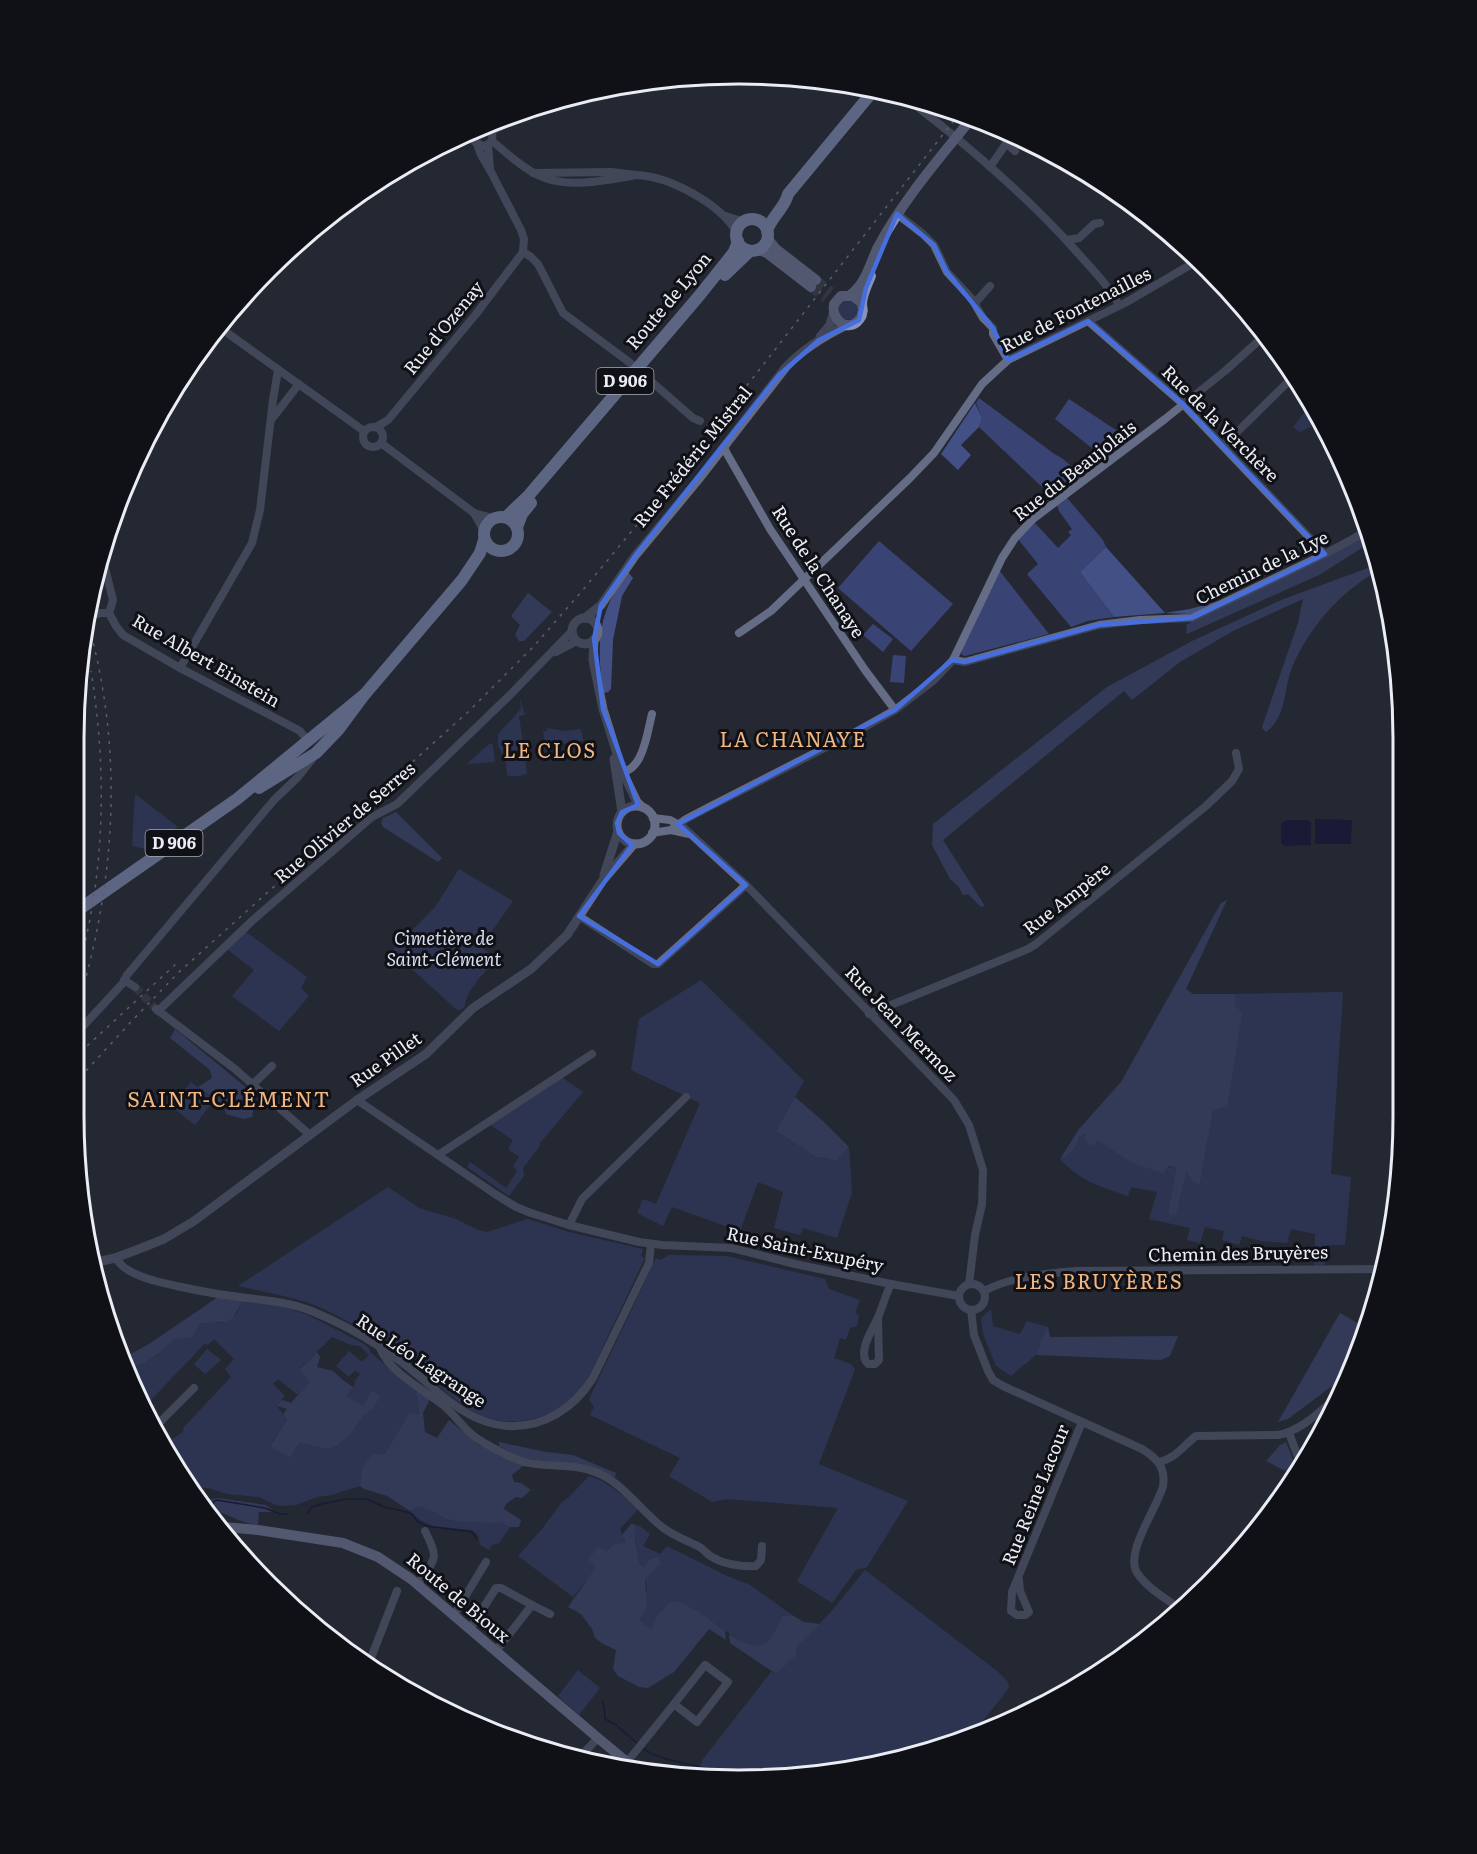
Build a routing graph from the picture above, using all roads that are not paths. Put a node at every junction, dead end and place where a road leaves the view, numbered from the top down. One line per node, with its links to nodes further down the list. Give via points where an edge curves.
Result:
1 (868, 97): 15 (main road)
2 (924, 111): 5 (street)
3 (966, 125): 5 (main road)
4 (489, 134): 7 (street)
5 (956, 138): 13 (street); 16 (main road)
6 (473, 140): 9 (street)
7 (490, 143): 9 (street); 10 (street); 12 (street)
8 (1006, 143): 11 (street); 13 (street)
9 (477, 144): 14 (street)
10 (504, 151): 12 (street); 17 (street, via 534,173 556,182 636,175 655,178 683,187)
11 (1015, 151)
12 (489, 159): 14 (street)
13 (990, 167): 23 (street)
14 (490, 170): 25 (street, via 521,230)
15 (788, 194): 18 (main road, via 765,215); 21 (main road, via 771,220)
16 (897, 214): 20 (main road); 32 (street, via 930,240 947,272)
17 (723, 216): 18 (street); 22 (street)
18 (751, 221): 21 (main road, via 763,224); 22 (main road, via 740,226)
19 (1100, 224): 23 (street, via 1094,224 1079,238)
20 (887, 231): 29 (main road, via 862,281); 31 (main road)
21 (767, 235): 24 (main road, via 765,245); 24 (main road, via 776,249 814,284 767,253)
22 (737, 237): 24 (main road, via 741,246); 42 (main road, Route de Lyon / D 906, via 730,257)
23 (1067, 240): 33 (street, via 1111,290)
24 (754, 250): 42 (main road, Route de Lyon / D 906, via 723,277)
25 (523, 252): 42 (street, via 538,264 563,313); 47 (street, Rue d'Ozenay)
26 (1190, 266): 33 (street, Rue de Fontenailles)
27 (990, 286): 28 (street)
28 (985, 293): 30 (street); 32 (street)
29 (837, 295): 31 (main road, via 857,297); 34 (main road)
30 (994, 299)
31 (862, 303): 36 (main road, via 860,319)
32 (975, 303): 40 (street, via 993,328)
33 (1119, 305): 35 (street, Rue de Fontenailles)
34 (833, 311): 36 (main road, via 840,323); 38 (street, Rue Frédéric Mistral, via 830,325)
35 (1088, 321): 40 (street, Rue de Fontenailles); 45 (street, Rue de la Verchère)
36 (847, 325): 38 (street, Rue Frédéric Mistral)
37 (226, 332): 41 (street)
38 (819, 339): 53 (street, Rue Frédéric Mistral, via 786,367)
39 (1259, 341): 45 (street, Rue du Beaujolais)
40 (1008, 360): 63 (street, Rue de Fontenailles, via 982,384 934,453)
41 (278, 370): 44 (street); 46 (street)
42 (638, 370): 48 (street); 56 (main road, Route de Lyon / D 906, via 529,495); 57 (main road, Route de Lyon / D 906, via 523,512)
43 (1288, 382): 54 (street)
44 (299, 384): 46 (street); 50 (street)
45 (1183, 404): 54 (street, Rue de la Verchère); 76 (street, Rue du Beaujolais, via 1074,487 1015,538)
46 (270, 421): 77 (street, via 260,510 252,543)
47 (387, 421): 49 (street, Rue d'Ozenay); 51 (street, Rue d'Ozenay)
48 (700, 422)
49 (376, 427): 50 (street); 51 (street)
50 (364, 431): 52 (street, via 363,439 368,446)
51 (383, 434): 52 (street)
52 (381, 443): 55 (street)
53 (724, 446): 63 (street, Rue de la Chanaye, via 770,529); 65 (street, Rue Frédéric Mistral)
54 (1223, 446): 61 (street, Rue de la Verchère)
55 (474, 513): 56 (street); 59 (street)
56 (500, 518): 57 (main road); 59 (main road, via 487,524)
57 (517, 527): 60 (main road, via 513,546)
58 (1360, 535): 61 (street, Chemin de la Lye)
59 (484, 536): 60 (main road, via 491,549); 64 (main road, D 906, via 480,553)
60 (497, 551): 64 (main road, D 906)
61 (1325, 554): 76 (street, Chemin de la Lye, via 1192,618 1108,624 965,662)
62 (106, 571): 66 (street, via 112,600)
63 (804, 578): 71 (street, Rue de Fontenailles, via 771,610); 79 (street, Rue de la Chanaye)
64 (462, 580): 78 (main road, D 906)
65 (601, 604): 68 (street, Rue Frédéric Mistral); 69 (street, Rue Frédéric Mistral)
66 (109, 613): 67 (street, Rue Albert Einstein); 77 (street, Rue Albert Einstein, via 123,635)
67 (96, 615)
68 (585, 618): 69 (street); 70 (street, via 574,624)
69 (596, 624): 72 (street)
70 (572, 632): 73 (street); 74 (street, Rue Olivier de Serres)
71 (739, 633)
72 (594, 639): 73 (street); 75 (street)
73 (579, 642): 74 (street, Rue Olivier de Serres); 75 (street)
74 (549, 655): 107 (street, Rue Olivier de Serres, via 397,804 372,818 253,920 158,1010)
75 (593, 660): 84 (street)
76 (953, 660): 79 (street, Rue du Beaujolais)
77 (180, 668): 81 (street, Rue Albert Einstein, via 300,731)
78 (365, 693): 81 (main road, D 906); 82 (main road, D 906)
79 (895, 710): 91 (street, Rue du Beaujolais)
80 (652, 714): 84 (street, via 638,763)
81 (308, 741): 86 (main road, D 906)
82 (316, 753): 85 (main road, D 906); 87 (street)
83 (1236, 753): 103 (street, Rue Ampère, via 1239,769 1206,806 1036,944)
84 (620, 773): 88 (street); 89 (street)
85 (279, 777): 86 (main road, D 906); 87 (street, via 281,789)
86 (237, 800): 99 (main road, D 906)
87 (274, 800): 101 (street)
88 (642, 807): 89 (street, via 633,806); 90 (street)
89 (622, 812): 93 (street)
90 (653, 818): 91 (street, Rue Jean Mermoz); 94 (street)
91 (679, 824): 92 (street, Rue du Beaujolais); 95 (street, Rue Jean Mermoz)
92 (671, 830): 94 (street, Rue Jean Mermoz); 95 (street, Rue Jean Mermoz)
93 (618, 831): 96 (street); 97 (street, Rue Pillet)
94 (652, 833): 96 (street)
95 (691, 835): 98 (street, Rue Jean Mermoz)
96 (634, 844): 97 (street, Rue Pillet)
97 (603, 880): 100 (street, Rue Pillet)
98 (746, 885): 100 (street, via 658,964); 103 (street, Rue Jean Mermoz)
99 (84, 906)
100 (579, 916): 109 (street, Rue Pillet, via 567,935 531,969 475,1007 426,1054)
101 (124, 980): 102 (street); 104 (street)
102 (135, 987)
103 (869, 1014): 118 (street, Rue Jean Mermoz, via 954,1100 974,1136 983,1170 983,1188)
104 (84, 1025)
105 (592, 1054): 111 (street)
106 (272, 1066): 107 (street)
107 (253, 1084): 110 (street)
108 (686, 1097): 112 (street, via 582,1199)
109 (357, 1100): 110 (street, Rue Pillet); 111 (street, Rue Saint-Exupéry)
110 (310, 1135): 114 (street, Rue Pillet, via 194,1221 164,1239)
111 (438, 1155): 112 (street, Rue Saint-Exupéry, via 516,1207)
112 (569, 1225): 113 (street, Rue Saint-Exupéry)
113 (651, 1244): 117 (street, Rue Saint-Exupéry, via 732,1248); 125 (street, Rue Léo Lagrange, via 649,1263 586,1390 570,1406 545,1421 506,1426 471,1416)
114 (116, 1258): 115 (street, Rue Pillet); 125 (street, Rue Léo Lagrange, via 125,1268 163,1283 300,1307 337,1322)
115 (101, 1261)
116 (1374, 1269): 119 (street, Chemin des Bruyères, via 1093,1271 1031,1275)
117 (891, 1284): 120 (street, Rue Saint-Exupéry); 122 (street)
118 (969, 1284): 119 (street); 120 (street)
119 (984, 1291): 121 (street, via 982,1306)
120 (959, 1296): 121 (street, via 963,1307)
121 (971, 1310): 129 (street, via 974,1335 993,1380)
122 (878, 1318): 123 (street); 124 (street)
123 (866, 1341): 124 (street, via 870,1345); 124 (street, via 864,1360 872,1365 879,1360)
124 (877, 1341)
125 (379, 1347): 135 (street, via 391,1365 485,1444 524,1462 572,1465 604,1476 678,1538 725,1562 756,1566 761,1560)
126 (194, 1388): 128 (street)
127 (1325, 1407): 130 (street)
128 (160, 1422)
129 (1082, 1422): 132 (street, via 1142,1449); 137 (street, Rue Reine Lacour)
130 (1289, 1433): 131 (street); 132 (street, via 1196,1436 1176,1455)
131 (1297, 1455)
132 (1159, 1462): 140 (street, via 1163,1486 1135,1550 1134,1567 1147,1584)
133 (230, 1528): 138 (main road, Route de Bioux, via 343,1543 378,1557)
134 (425, 1531): 138 (street, via 435,1551 434,1561)
135 (762, 1546)
136 (486, 1562): 143 (street)
137 (1019, 1580)
138 (418, 1584): 143 (main road, Route de Bioux)
139 (397, 1591): 146 (street)
140 (1174, 1604)
141 (532, 1605): 142 (street); 144 (street, via 496,1588); 145 (street)
142 (550, 1614)
143 (454, 1615): 144 (main road, Route de Bioux)
144 (470, 1629): 145 (main road, Route de Bioux)
145 (496, 1651): 148 (main road, Route de Bioux)
146 (371, 1657)
147 (674, 1704): 147 (street, via 697,1722 728,1682 705,1665); 151 (street, via 637,1750)
148 (598, 1738): 149 (street); 150 (main road, Route de Bioux)
149 (585, 1751)
150 (618, 1758)
151 (624, 1759)

